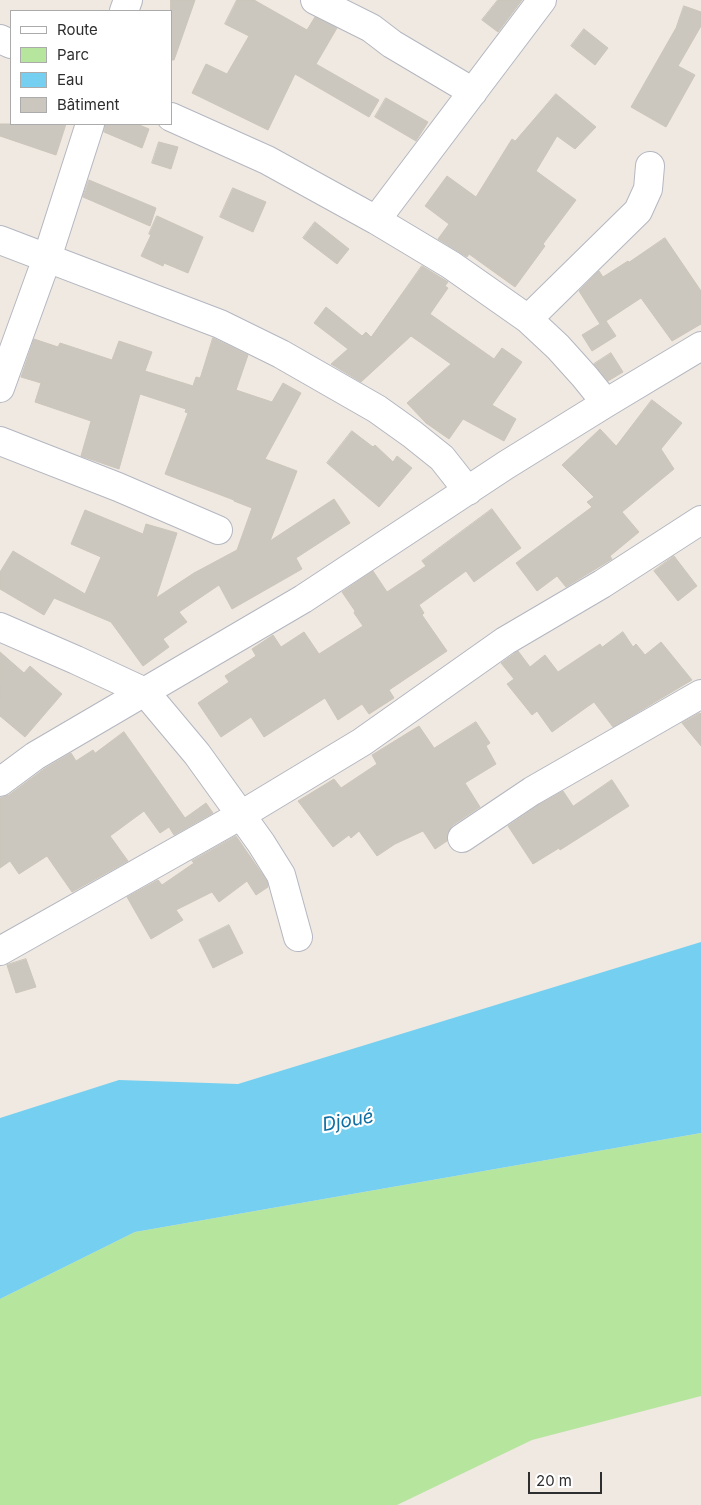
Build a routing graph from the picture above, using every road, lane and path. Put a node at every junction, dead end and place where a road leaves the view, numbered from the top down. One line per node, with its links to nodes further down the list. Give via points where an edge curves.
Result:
1 (315, 0): 3 (street, via 370,28)
2 (542, 0): 3 (street)
3 (473, 92): 7 (street)
4 (172, 117): 7 (street, via 267,160)
5 (90, 125): 9 (street)
6 (650, 166): 10 (street, via 648,189 638,211)
7 (376, 220): 10 (street, via 451,265)
8 (0, 240): 9 (street)
9 (47, 258): 12 (street); 15 (street, via 220,324 281,354 377,409 412,434 442,458)
10 (528, 319): 13 (street, via 586,377)
11 (701, 346): 13 (street)
12 (0, 388)
13 (606, 403): 15 (street)
14 (0, 441): 17 (street)
15 (468, 491): 19 (street, via 303,599)
16 (701, 520): 22 (street, via 505,642 362,742)
17 (218, 530)
18 (0, 627): 19 (street)
19 (145, 692): 21 (street, via 35,756); 22 (street)
20 (701, 694): 23 (street, via 532,791)
21 (0, 782)
22 (241, 815): 24 (street, via 281,875); 25 (street)
23 (462, 838)
24 (298, 937)
25 (0, 951)

